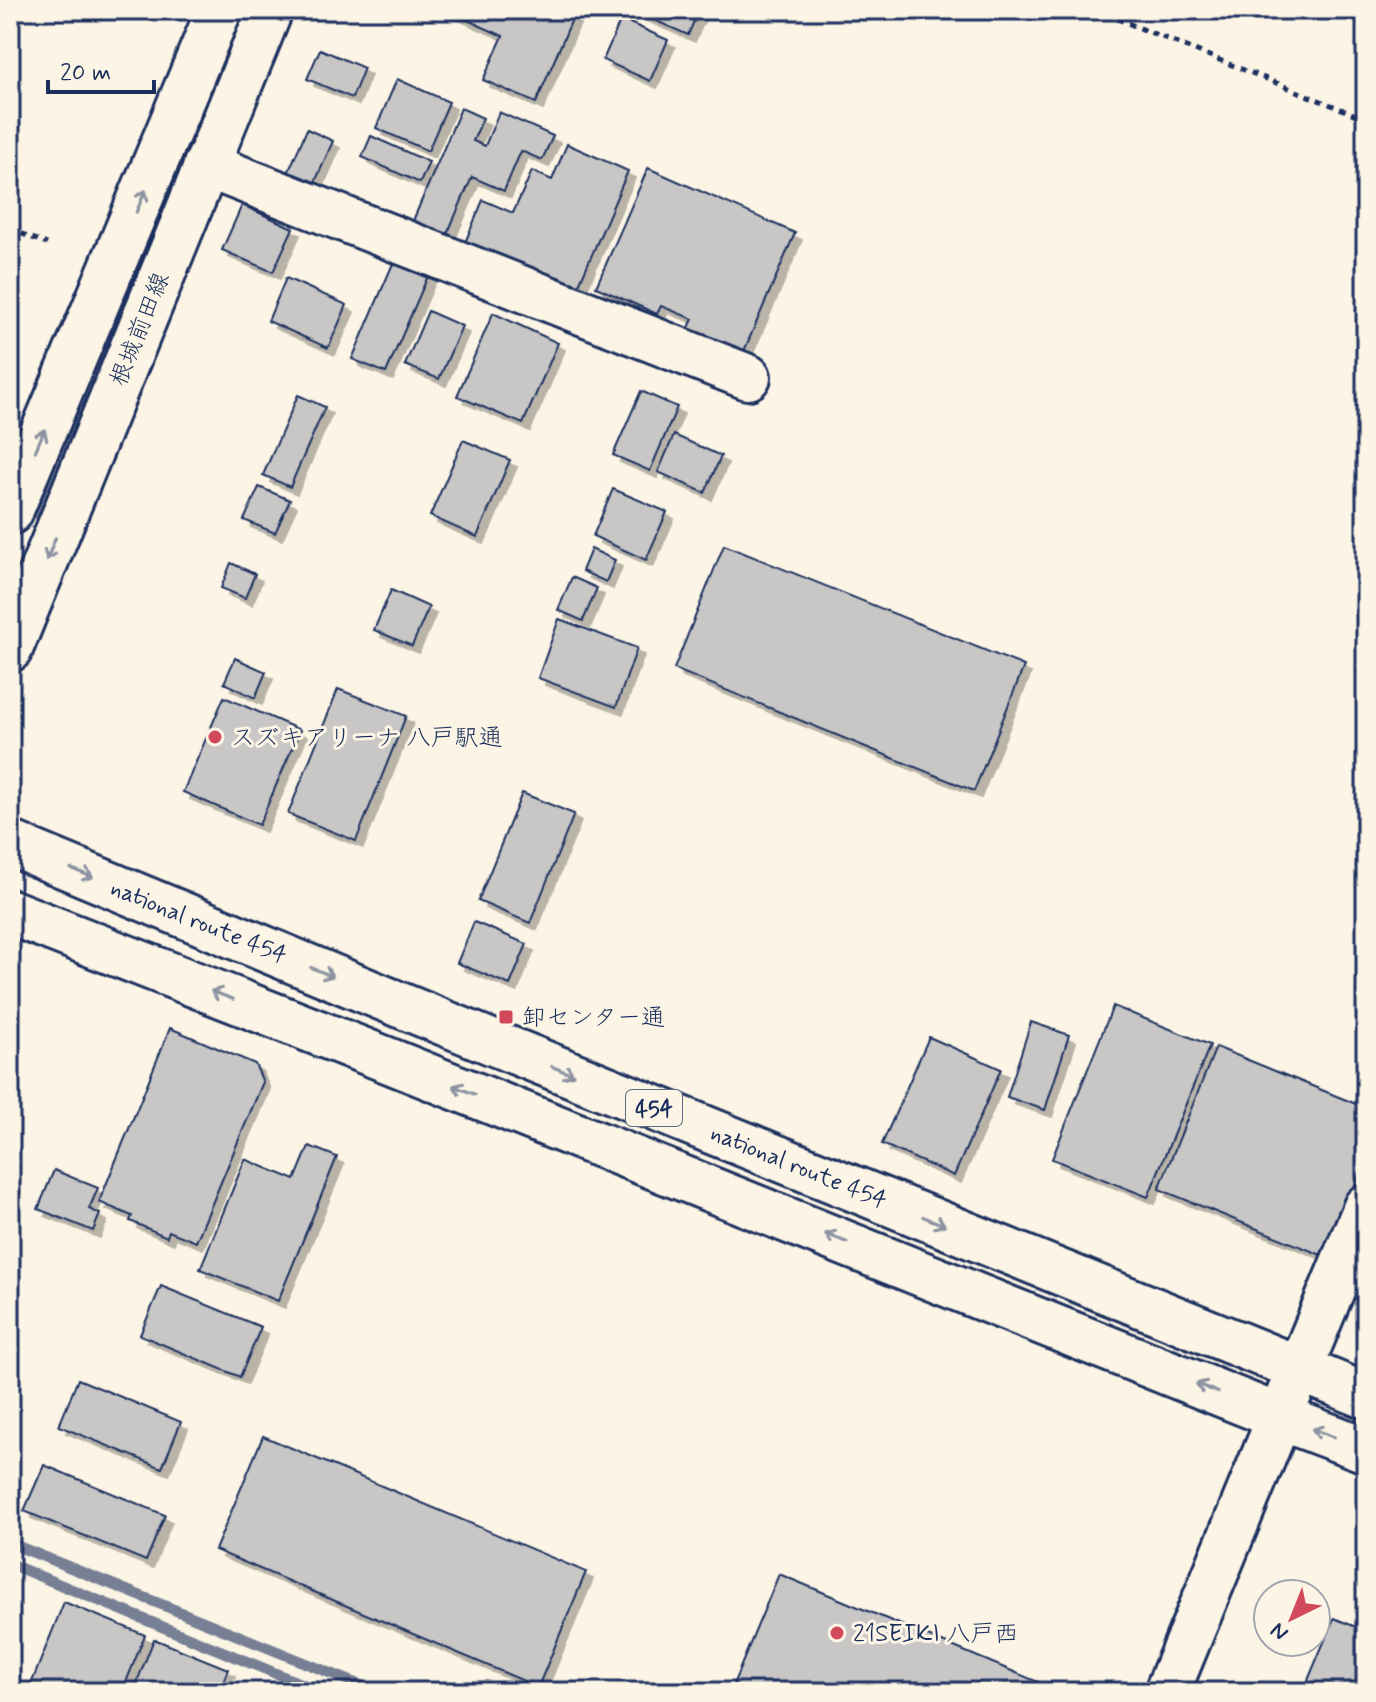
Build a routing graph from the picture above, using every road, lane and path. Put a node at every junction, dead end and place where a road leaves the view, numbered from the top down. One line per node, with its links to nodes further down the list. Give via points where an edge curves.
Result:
1 (219, 10): 9 (main road, 根城前田線, one-way to 1)
2 (270, 10): 5 (main road, 根城前田線)
3 (1095, 10): 4 (path)
4 (1366, 119)
5 (206, 165): 8 (main road); 10 (main road, 根城前田線, one-way to 10)
6 (10, 229): 7 (path)
7 (47, 244)
8 (748, 377)
9 (10, 512)
10 (10, 649)
11 (10, 843): 14 (main road, national route 454 / 454, one-way to 14)
12 (10, 912): 16 (main road, 454, one-way to 12)
13 (1366, 1207): 14 (main road)
14 (1300, 1370): 15 (main road, national route 454 / 454); 16 (main road)
15 (1366, 1396)
16 (1279, 1417): 17 (main road, 454, one-way to 16); 18 (main road)
17 (1366, 1450)
18 (1167, 1692)

